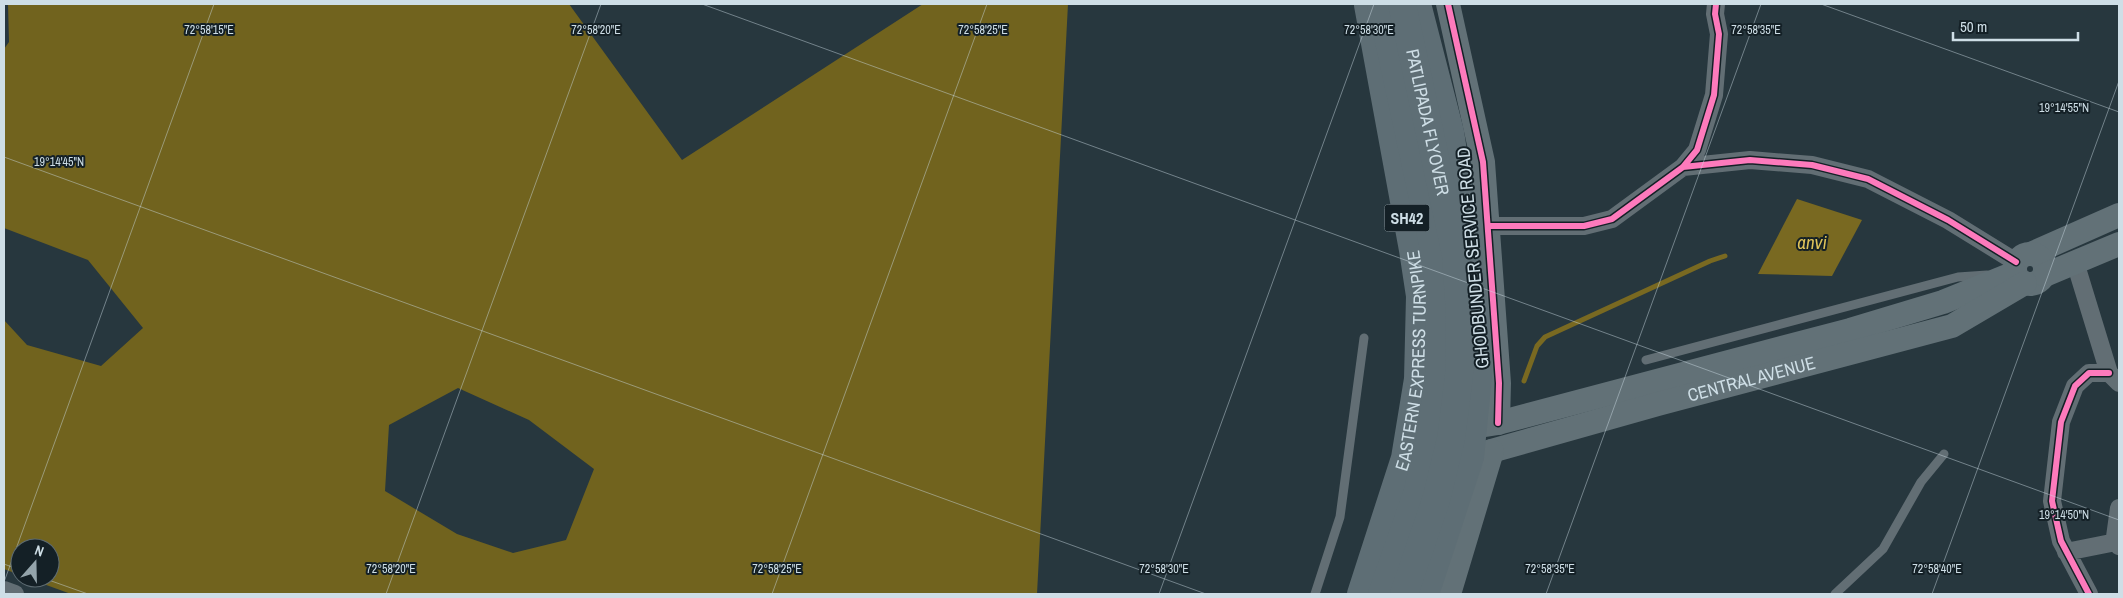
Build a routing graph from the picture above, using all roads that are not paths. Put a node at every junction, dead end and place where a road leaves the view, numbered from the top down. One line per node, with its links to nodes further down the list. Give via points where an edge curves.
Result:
1 (1368, 4): 17 (main road, EASTERN EXPRESS TURNPIKE / SH42, via 1420,296 1418,379)
2 (1381, 4): 27 (main road, PATLIPADA FLYOVER, bridge, via 1436,258 1440,316 1439,375 1431,436 1417,494)
3 (1402, 4): 28 (main road, PATLIPADA FLYOVER, bridge, via 1456,255 1460,315 1459,376 1451,439 1436,500)
4 (1417, 4): 16 (main road, via 1450,132 1466,236 1478,376)
5 (1448, 4): 9 (main road, GHODBUNDER SERVICE ROAD, via 1483,162)
6 (1716, 4): 7 (street, via 1719,34 1714,94 1697,150)
7 (1683, 167): 9 (street, via 1612,218 1584,226); 12 (street, via 1750,160 1812,165 1868,179 1948,220)
8 (2119, 215): 12 (main road, CENTRAL AVENUE)
9 (1488, 226): 16 (main road, GHODBUNDER SERVICE ROAD, via 1500,383)
10 (2119, 244): 11 (main road, CENTRAL AVENUE)
11 (2075, 262): 12 (main road, CENTRAL AVENUE); 15 (street)
12 (2027, 269): 14 (lane, via 1958,278); 16 (main road, CENTRAL AVENUE, via 1943,302 1850,330); 18 (main road, CENTRAL AVENUE, via 1952,326)
13 (1364, 338): 25 (lane, via 1340,517)
14 (1646, 360)
15 (2114, 378): 22 (street, via 2089,373 2075,386 2061,422 2052,502)
16 (1486, 426): 17 (main road, CENTRAL AVENUE); 18 (main road)
17 (1407, 447): 18 (main road, CENTRAL AVENUE); 26 (main road, EASTERN EXPRESS TURNPIKE / SH42)
18 (1481, 454): 29 (main road); 30 (main road)
19 (1944, 454): 31 (lane, via 1921,482 1884,549)
20 (2119, 508): 21 (street)
21 (2117, 544): 22 (street)
22 (2066, 552): 32 (street)
23 (4, 590): 24 (street)
24 (15, 594)
25 (1315, 594)
26 (1361, 594)
27 (1382, 594)
28 (1404, 594)
29 (1425, 594)
30 (1449, 594)
31 (1835, 594)
32 (2089, 594)

